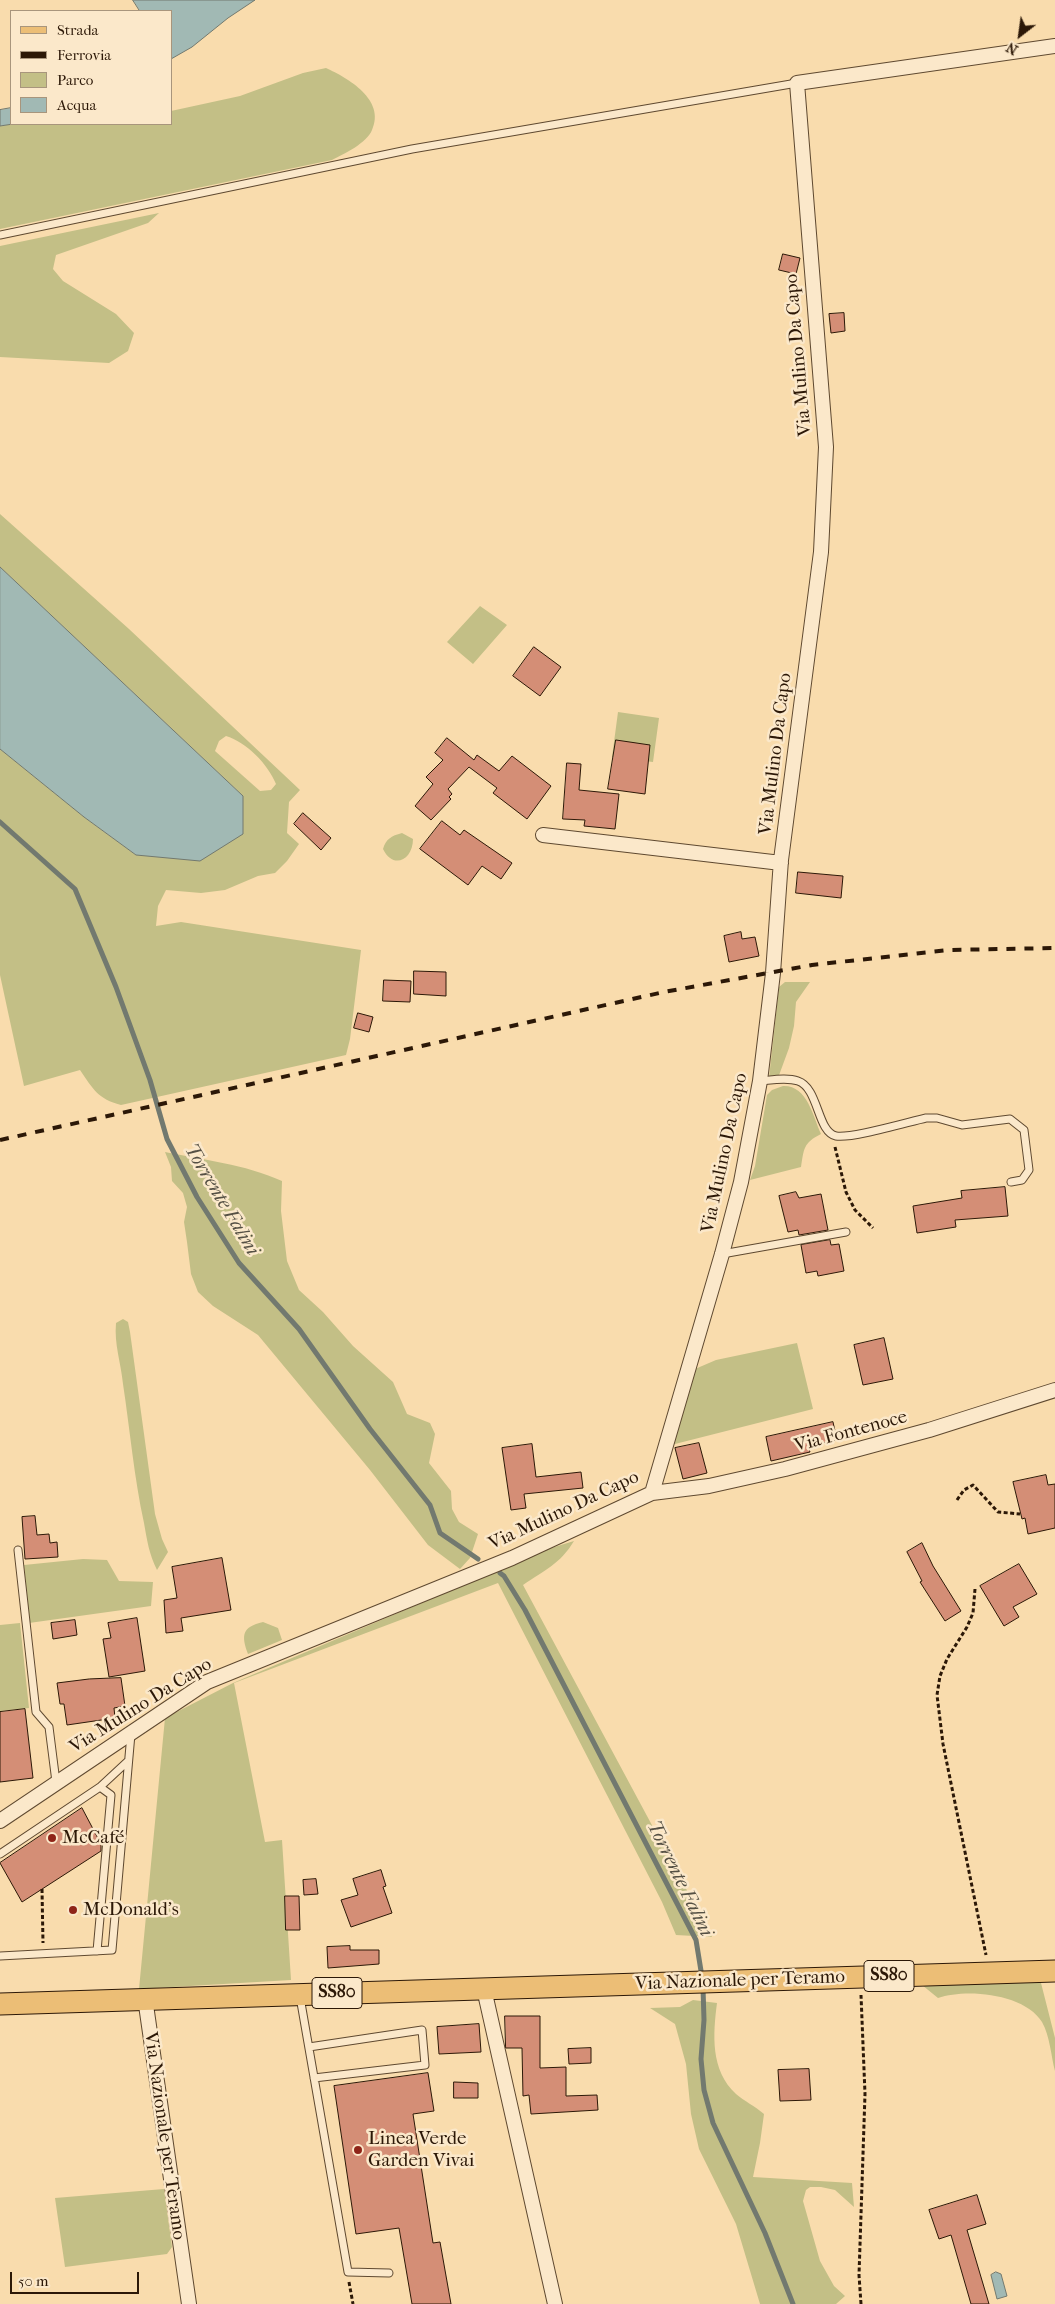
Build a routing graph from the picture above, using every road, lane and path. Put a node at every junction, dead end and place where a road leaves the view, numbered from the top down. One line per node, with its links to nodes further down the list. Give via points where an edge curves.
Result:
1 (1055, 46): 2 (street)
2 (796, 83): 3 (lane, via 412,149); 5 (street, Via Mulino Da Capo, via 826,447 821,552)
3 (0, 235)
4 (543, 835): 5 (street)
5 (781, 863): 6 (street, Via Mulino Da Capo, via 774,973)
6 (760, 1081): 7 (lane, via 800,1082 809,1089); 11 (street, Via Mulino Da Capo)
7 (827, 1131): 8 (lane, via 841,1136 926,1118 962,1125 1010,1119 1024,1130 1029,1170 1022,1180); 9 (path, via 841,1166 846,1192 855,1210)
8 (1011, 1182)
9 (873, 1228)
10 (846, 1232): 11 (lane)
11 (722, 1254): 13 (street, Via Mulino Da Capo)
12 (1055, 1390): 13 (street, Via Fontenoce, via 929,1430 803,1464 709,1486)
13 (652, 1493): 18 (street, Via Mulino Da Capo, via 512,1558 207,1682)
14 (957, 1500): 15 (path, via 964,1490 973,1485 998,1512)
15 (1020, 1514)
16 (18, 1550): 20 (lane, via 36,1712 49,1727)
17 (975, 1588): 29 (path, via 968,1627 947,1659 940,1676 937,1702)
18 (131, 1732): 19 (lane); 20 (street, Via Mulino Da Capo)
19 (129, 1760): 21 (lane); 25 (lane, via 112,1950)
20 (56, 1782): 22 (street, Via Mulino Da Capo)
21 (100, 1787): 23 (lane); 25 (lane, via 112,1795)
22 (0, 1820)
23 (0, 1854)
24 (42, 1888): 26 (path)
25 (97, 1951): 26 (lane)
26 (43, 1954): 27 (lane)
27 (0, 1956)
28 (1055, 1970): 29 (main road, Via Nazionale per Teramo / SS80)
29 (989, 1973): 30 (main road, Via Nazionale per Teramo / SS80)
30 (860, 1977): 31 (main road, Via Nazionale per Teramo / SS80); 42 (path, via 864,2094)
31 (484, 1989): 32 (main road, Via Nazionale per Teramo / SS80); 41 (street)
32 (300, 1994): 33 (main road, Via Nazionale per Teramo / SS80); 35 (lane)
33 (145, 1998): 34 (main road, Via Nazionale per Teramo / SS80); 39 (street, Via Nazionale per Teramo)
34 (0, 2004)
35 (309, 2047): 36 (lane); 36 (lane, via 422,2030 425,2065)
36 (314, 2078): 37 (lane)
37 (348, 2272): 38 (lane); 40 (path)
38 (389, 2273)
39 (189, 2304)
40 (353, 2304)
41 (555, 2304)
42 (860, 2304)

